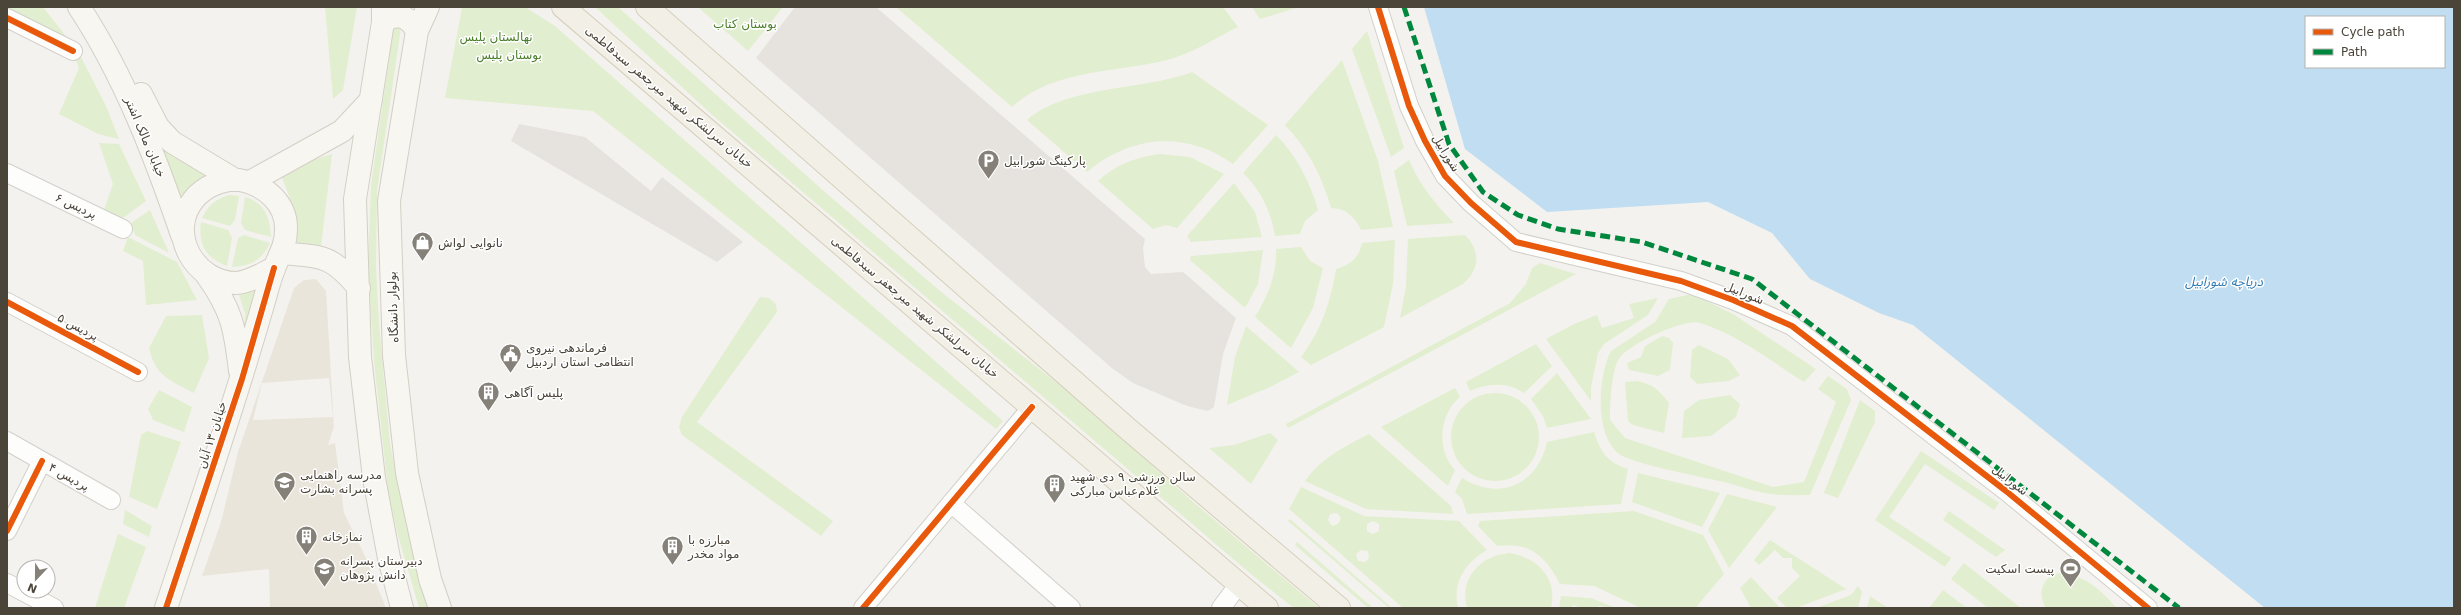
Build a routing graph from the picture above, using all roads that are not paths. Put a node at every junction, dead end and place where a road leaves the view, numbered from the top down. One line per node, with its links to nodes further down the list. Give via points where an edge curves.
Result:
1 (79, 7): 9 (main road, خیابان مالک اشتر)
2 (428, 7): 8 (main road, بولوار دانشگاه)
3 (563, 7): 22 (main road, خیابان سرلشکر شهید میرجعفر سیدفاطمی)
4 (646, 7): 38 (main road, via 1116,419)
5 (1378, 7): 39 (street, شورابیل, via 1409,106 1445,176 1471,203 1516,242 1681,281 1792,326 2006,490)
6 (383, 15): 8 (main road, via 402,16 411,22); 11 (main road)
7 (7, 18): 10 (street)
8 (417, 31): 33 (main road, بولوار دانشگاه, via 389,201 394,354 407,473 430,579)
9 (96, 34): 13 (main road, خیابان مالک اشتر, via 119,51 158,127 172,142); 15 (main road, خیابان مالک اشتر, via 126,91 162,177)
10 (73, 51)
11 (371, 100): 13 (main road, via 342,130); 18 (main road, via 355,199)
12 (7, 173): 14 (street, پردیس ۶)
13 (242, 181): 15 (main road, via 219,182 205,189 194,200 185,222); 16 (main road, via 264,189 276,200 283,214 286,229)
14 (123, 229)
15 (185, 245): 17 (main road, via 197,266)
16 (278, 260): 17 (main road, via 253,279 237,283 221,281); 18 (main road, via 321,257 342,268); 21 (main road, خیابان ۱۳ آبان)
17 (206, 274): 21 (main road, خیابان ۱۳ آبان, via 223,298 235,330)
18 (360, 288): 32 (main road, via 360,357 374,478 389,558)
19 (7, 302): 20 (street, پردیس ۵)
20 (138, 372)
21 (242, 379): 31 (main road, خیابان ۱۳ آبان)
22 (1032, 407): 26 (street); 29 (main road, خیابان سرلشکر شهید میرجعفر سیدفاطمی)
23 (7, 441): 24 (street, پردیس ۴)
24 (42, 462): 25 (street, پردیس ۴); 27 (street)
25 (111, 500)
26 (951, 503): 34 (street); 35 (street)
27 (7, 531)
28 (7, 583): 30 (street)
29 (1240, 584): 36 (street); 37 (main road, خیابان سرلشکر شهید میرجعفر سیدفاطمی)
30 (54, 608)
31 (166, 608)
32 (402, 608)
33 (440, 608)
34 (863, 608)
35 (1071, 608)
36 (1221, 608)
37 (1267, 608)
38 (1339, 608)
39 (2148, 608)

